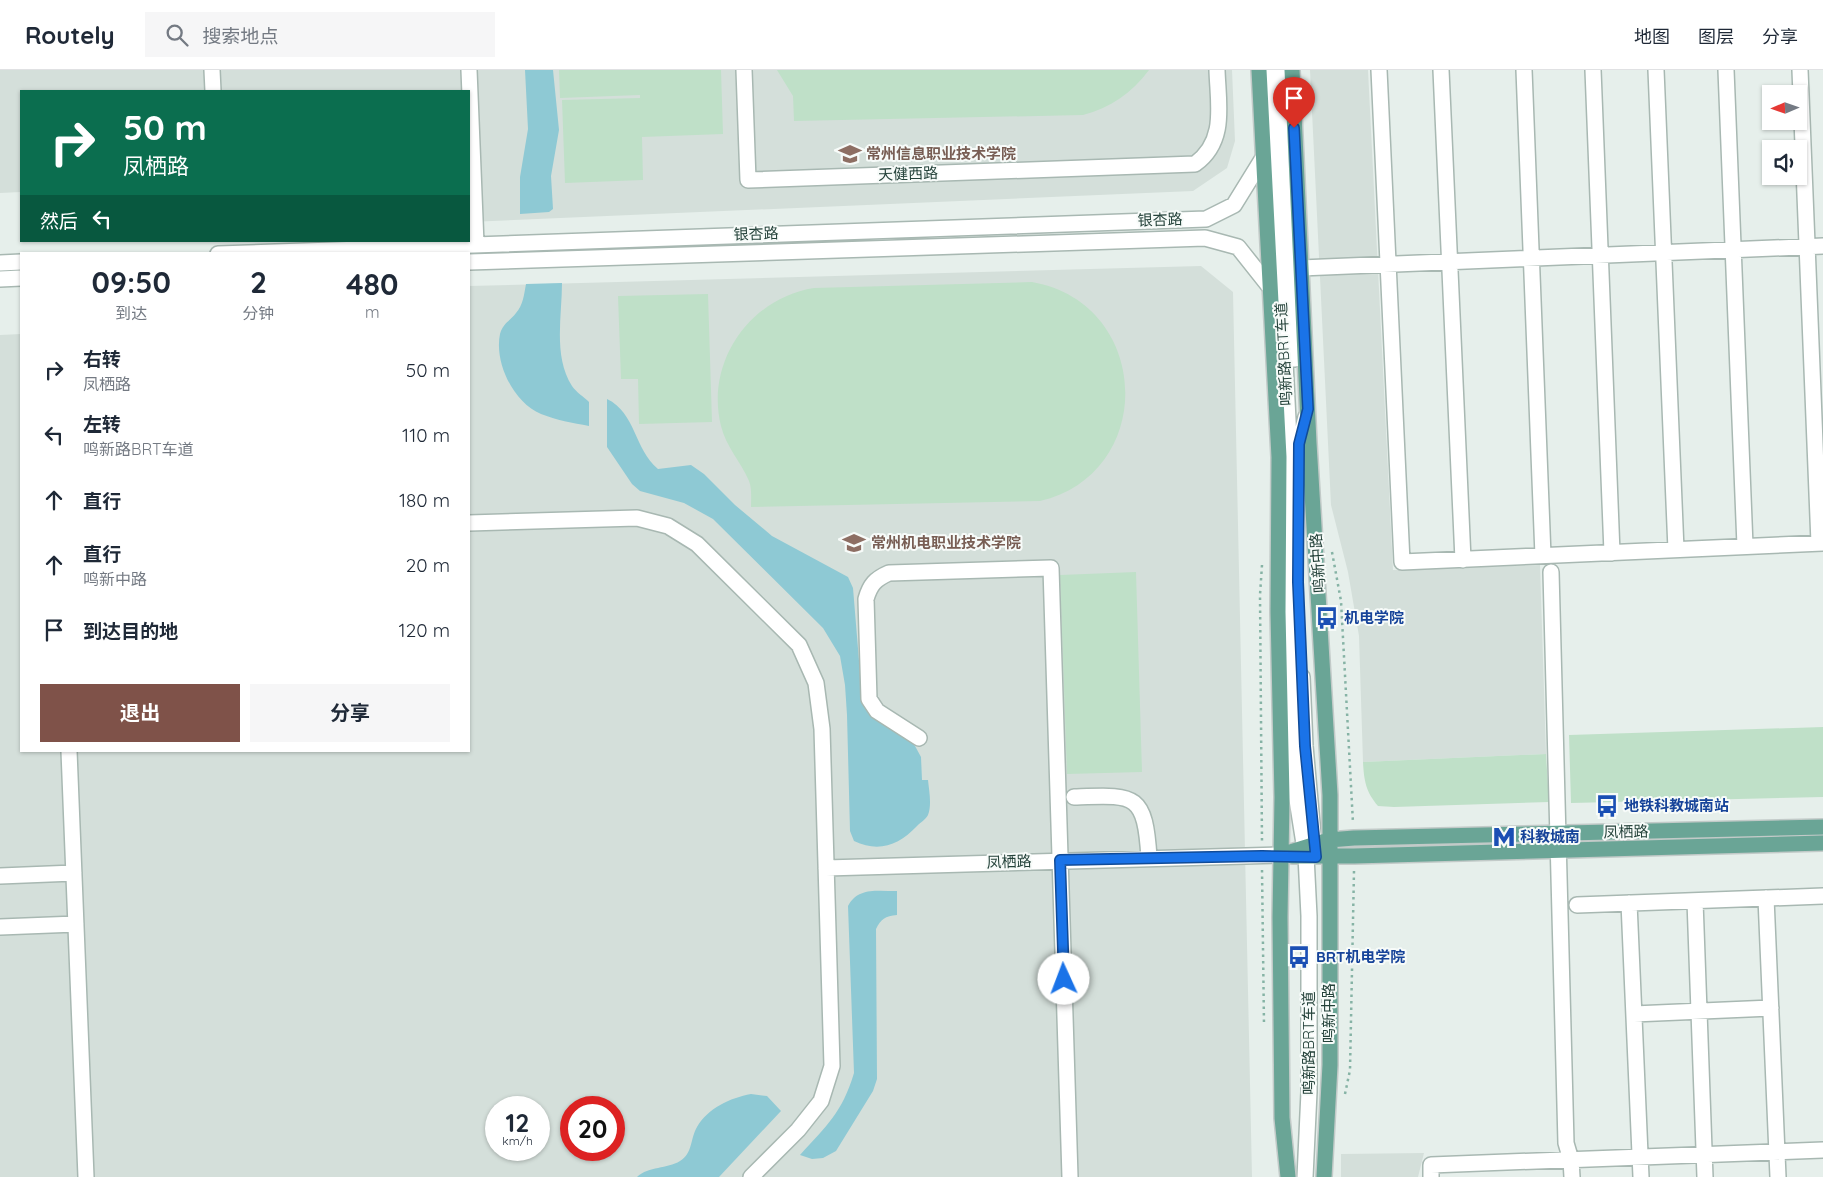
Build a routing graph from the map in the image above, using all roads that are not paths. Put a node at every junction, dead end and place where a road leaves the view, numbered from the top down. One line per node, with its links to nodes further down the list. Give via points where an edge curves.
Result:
1 (212, 70): 16 (street)
2 (470, 70): 18 (street)
3 (744, 70): 4 (street, 天健西路, via 748,180 1195,164 1208,155 1218,126)
4 (1217, 70)
5 (1259, 70): 17 (main road)
6 (1270, 70): 52 (street, 鸣新路BRT车道, via 1290,459 1289,595 1295,786)
7 (1281, 70): 36 (street, 鸣新路BRT车道)
8 (1292, 70): 31 (main road, 鸣新中路)
9 (1379, 70): 30 (street)
10 (1441, 70): 26 (street)
11 (1524, 70): 25 (street)
12 (1593, 70): 24 (street)
13 (1656, 70): 23 (street)
14 (1726, 70): 21 (street)
15 (1800, 70): 20 (street)
16 (213, 90)
17 (1263, 158): 19 (street, 银杏路, via 1234,206 1206,218); 34 (main road)
18 (472, 207): 19 (street)
19 (476, 244): 22 (street, 银杏路)
20 (1815, 246): 21 (street); 38 (street)
21 (1733, 249): 23 (street); 39 (street)
22 (270, 252)
23 (1664, 252): 24 (street); 40 (street)
24 (1600, 255): 25 (street); 41 (street)
25 (1532, 258): 26 (street); 42 (street)
26 (1450, 261): 30 (street); 43 (street)
27 (20, 262): 29 (street)
28 (470, 262): 34 (street, 银杏路, via 1205,238 1238,247)
29 (0, 263)
30 (1388, 264): 31 (street); 43 (street, via 1402,562)
31 (1301, 268): 35 (main road, 鸣新中路)
32 (20, 278): 33 (street)
33 (0, 279)
34 (1269, 286): 53 (main road, via 1279,457)
35 (1308, 409): 36 (street); 52 (main road, 鸣新中路, via 1329,766)
36 (1299, 444): 52 (street, 鸣新路BRT车道, via 1298,582 1305,746)
37 (470, 523): 56 (street, via 637,518 668,526 697,544 799,645 816,683 822,728)
38 (1821, 543): 39 (street)
39 (1744, 546): 40 (street)
40 (1676, 550): 41 (street)
41 (1612, 553): 42 (street)
42 (1543, 556): 43 (street)
43 (1463, 560)
44 (1551, 572): 49 (street)
45 (919, 738): 55 (street, via 877,711 869,699 866,599 869,587 877,578 889,573 1051,568)
46 (69, 752): 57 (street)
47 (1074, 797): 54 (street, via 1117,796 1132,800 1147,826)
48 (1823, 827): 49 (main road, 凤栖路)
49 (1558, 833): 51 (street); 52 (main road, 凤栖路)
50 (1823, 843): 51 (main road, 凤栖路)
51 (1558, 850): 52 (main road, 凤栖路); 73 (street, via 1566,1143)
52 (1317, 851): 53 (main road, 凤栖路); 79 (street, 鸣新路BRT车道); 80 (street, 鸣新路BRT车道); 81 (main road, 鸣新中路, via 1330,1065)
53 (1281, 855): 54 (street, 凤栖路); 78 (main road, via 1282,1118)
54 (1149, 858): 55 (street, 凤栖路)
55 (1060, 860): 56 (street, 凤栖路); 77 (street)
56 (826, 868): 76 (street, via 832,1066 821,1101 798,1130)
57 (74, 873): 58 (street); 64 (street)
58 (0, 876)
59 (1823, 896): 60 (street)
60 (1766, 898): 61 (street); 66 (street)
61 (1695, 901): 62 (street); 67 (street)
62 (1629, 903): 63 (street); 68 (street)
63 (1577, 905)
64 (76, 924): 65 (street); 75 (street)
65 (0, 927)
66 (1771, 1008): 67 (street); 70 (street)
67 (1699, 1011): 68 (street); 71 (street)
68 (1634, 1014): 72 (street)
69 (1823, 1150): 70 (street)
70 (1777, 1152): 71 (street); 86 (street)
71 (1704, 1155): 72 (street); 85 (street)
72 (1640, 1157): 73 (street); 84 (street)
73 (1571, 1160): 74 (street); 83 (street)
74 (1496, 1170): 82 (street, via 1431,1165)
75 (86, 1177)
76 (751, 1177)
77 (1070, 1177)
78 (1288, 1177)
79 (1305, 1177)
80 (1315, 1177)
81 (1324, 1177)
82 (1431, 1177)
83 (1572, 1177)
84 (1641, 1177)
85 (1705, 1177)
86 (1778, 1177)

